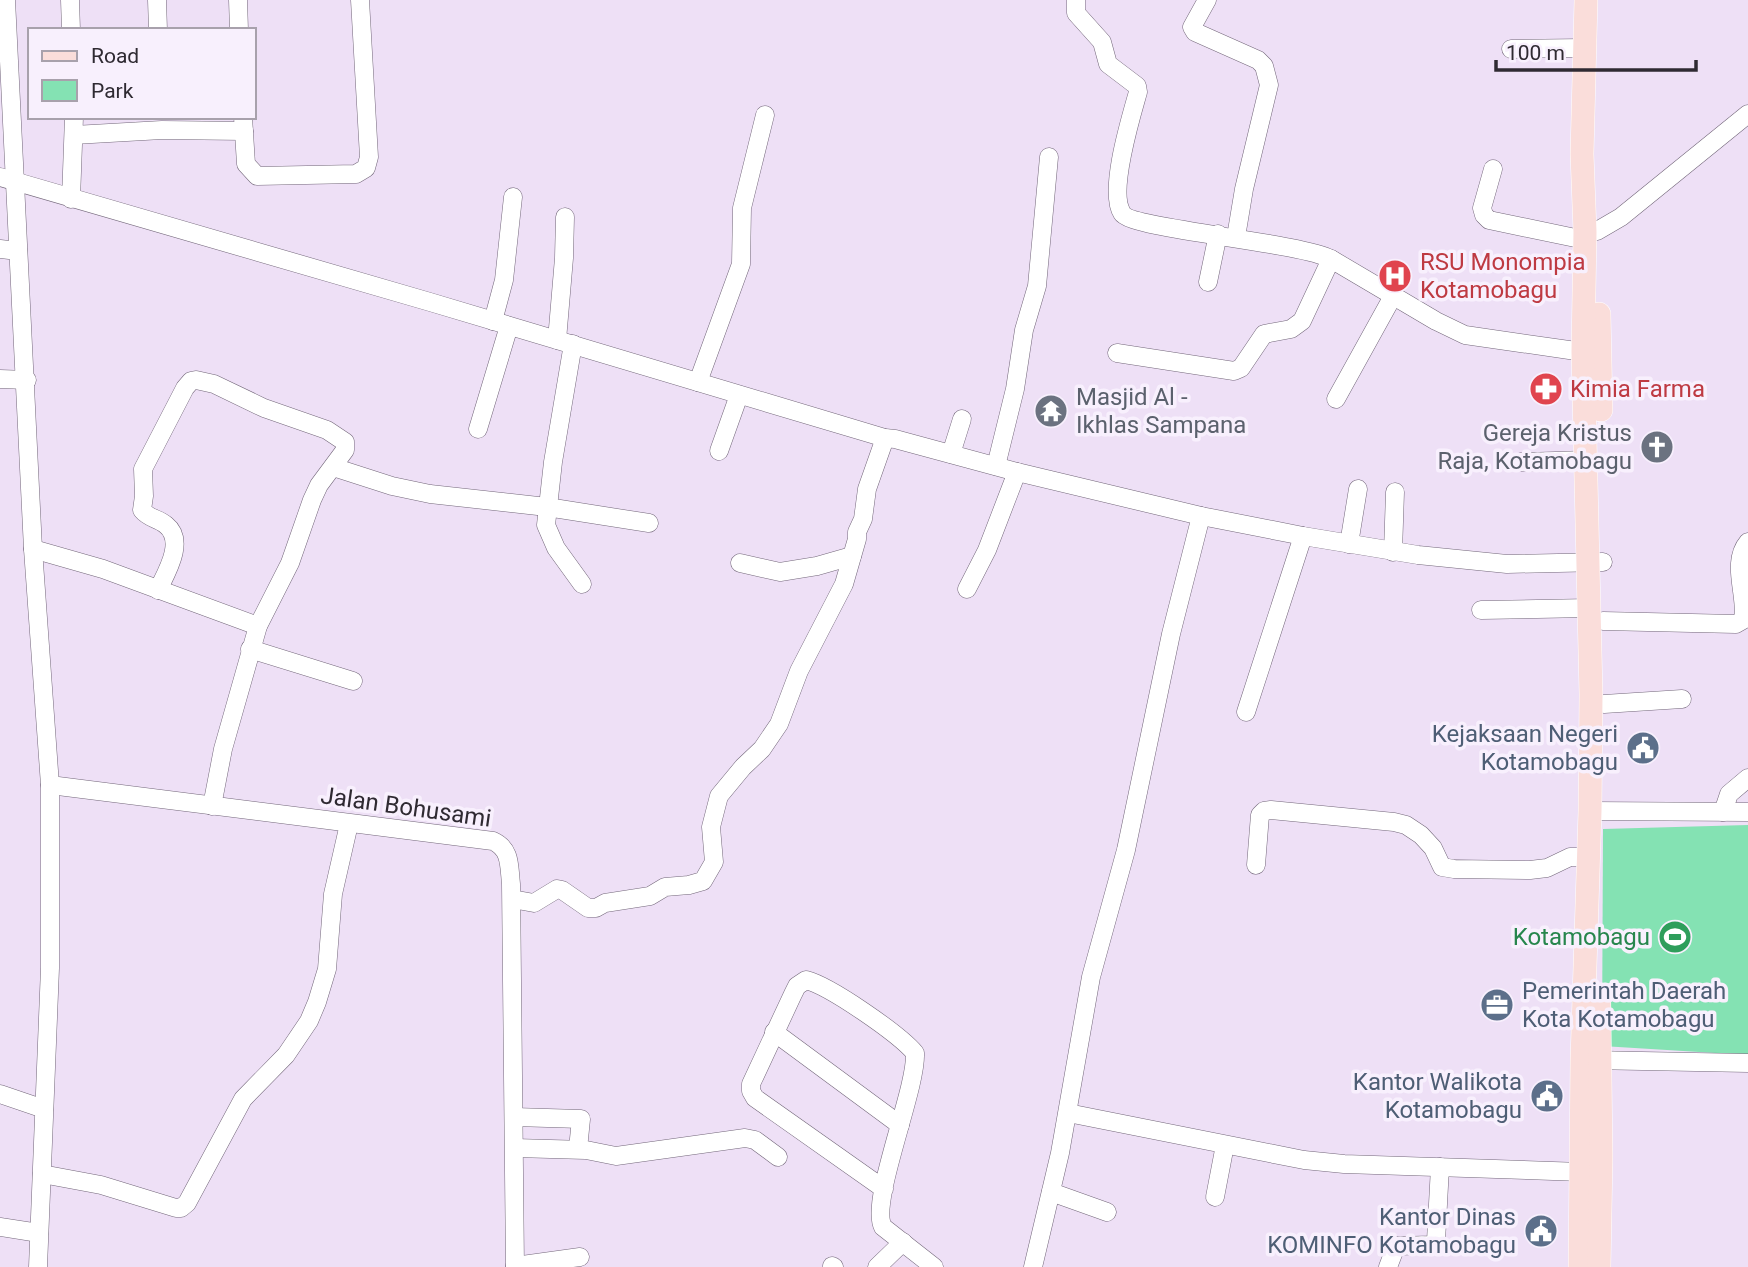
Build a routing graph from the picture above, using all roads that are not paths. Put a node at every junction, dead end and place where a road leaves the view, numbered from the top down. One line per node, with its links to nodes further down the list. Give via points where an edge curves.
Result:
1 (6, 0): 15 (street)
2 (70, 0): 10 (street)
3 (157, 0): 11 (street)
4 (238, 0): 12 (street)
5 (360, 0): 19 (street, via 366,168 356,174 257,176 246,164)
6 (1076, 0): 28 (street, via 1076,13 1102,41 1108,64 1138,92 1120,167 1121,212 1156,225)
7 (1207, 0): 28 (street, via 1192,27 1195,32 1258,60 1269,85 1244,189)
8 (1586, 0): 13 (main road)
9 (1600, 0): 27 (main road)
10 (71, 28)
11 (158, 28)
12 (239, 28)
13 (1583, 48): 14 (street); 27 (main road, via 1582,154)
14 (1511, 49)
15 (5, 82): 23 (street)
16 (1748, 114): 27 (street, via 1621,217)
17 (765, 115): 40 (street, via 742,208 741,264)
18 (162, 124): 19 (street); 20 (street)
19 (244, 124)
20 (74, 126): 25 (street)
21 (1048, 157): 50 (street, via 1037,286)
22 (1493, 169): 27 (street, via 1482,208 1489,220)
23 (7, 179): 25 (street); 30 (street)
24 (513, 197): 34 (street)
25 (71, 199): 34 (street)
26 (565, 217): 35 (street)
27 (1589, 234): 36 (main road); 64 (main road)
28 (1227, 236): 31 (street); 32 (street)
29 (0, 249): 30 (street)
30 (18, 251): 39 (street)
31 (1331, 259): 33 (street); 37 (street, via 1302,321 1291,329 1264,334 1241,368 1234,371)
32 (1209, 282)
33 (1393, 296): 36 (street, via 1465,335); 42 (street)
34 (501, 323): 35 (street); 44 (street)
35 (565, 342): 40 (street); 55 (street)
36 (1584, 352): 48 (main road)
37 (1116, 353)
38 (0, 379): 39 (street)
39 (26, 380): 61 (street)
40 (698, 382): 41 (street)
41 (739, 395): 45 (street); 46 (street)
42 (1336, 399)
43 (962, 419): 47 (street)
44 (478, 429)
45 (885, 438): 47 (street); 63 (street)
46 (719, 451)
47 (951, 454): 50 (street)
48 (1586, 460): 49 (street); 64 (main road)
49 (1521, 462)
50 (996, 466): 52 (street)
51 (333, 467): 55 (street, via 430,494); 68 (street, via 346,447 338,436 214,384 191,381 143,469 142,510 164,523 174,537 174,554); 71 (street, via 312,500 290,563)
52 (1017, 472): 56 (street); 67 (street)
53 (1358, 489): 60 (street)
54 (1395, 492): 62 (street)
55 (547, 507): 57 (street); 66 (street, via 546,524 556,548)
56 (1201, 516): 58 (street); 92 (street, via 1126,850 1091,977)
57 (649, 523)
58 (1303, 536): 60 (street); 76 (street)
59 (1748, 542): 70 (street, via 1741,560 1747,612 1736,624)
60 (1349, 544): 62 (street)
61 (33, 549): 68 (street); 78 (street)
62 (1393, 552): 64 (street, via 1507,564)
63 (852, 555): 65 (street, via 780,572); 86 (street, via 844,584 799,671 779,724 719,796 711,827 714,862 703,881 596,908 588,908 557,889 534,903)
64 (1596, 562): 70 (main road)
65 (740, 564)
66 (582, 584)
67 (967, 589)
68 (158, 590): 71 (street)
69 (1481, 610): 70 (street)
70 (1596, 615): 75 (main road); 80 (main road)
71 (258, 626): 72 (street)
72 (250, 649): 73 (street); 79 (street)
73 (353, 681)
74 (1682, 699): 75 (street)
75 (1604, 704): 80 (main road)
76 (1246, 712)
77 (1748, 778): 81 (street, via 1729,794)
78 (50, 785): 79 (street, Jalan Bohusami); 91 (street)
79 (212, 806): 83 (street, Jalan Bohusami)
80 (1597, 812): 81 (street); 84 (main road); 88 (main road, via 1599,1003)
81 (1723, 812): 82 (street)
82 (1748, 813)
83 (349, 824): 86 (street, Jalan Bohusami, via 500,844 508,858); 101 (street, via 332,894 327,969 309,1021 292,1047 243,1099 187,1203 176,1208 100,1185)
84 (1588, 857): 85 (street, via 1570,857 1530,870 1454,869 1442,867 1433,848 1406,825 1271,810 1260,815); 88 (main road)
85 (1256, 865)
86 (512, 899): 93 (street, Jalan Bohusami)
87 (774, 1032): 94 (street); 94 (street, via 797,986 806,981 833,992 895,1036 916,1058); 102 (street, via 751,1084 755,1098)
88 (1591, 1060): 89 (street); 100 (main road); 117 (main road)
89 (1748, 1063)
90 (0, 1094): 91 (street)
91 (44, 1109): 101 (street)
92 (1068, 1113): 95 (street); 103 (street)
93 (514, 1117): 96 (street, Jalan Bohusami); 97 (street, via 581,1119)
94 (900, 1125): 102 (street)
95 (1225, 1145): 99 (street, via 1317,1161); 104 (street)
96 (515, 1148): 97 (street); 111 (street, Jalan Bohusami)
97 (578, 1149): 98 (street, via 625,1155 745,1138)
98 (778, 1157)
99 (1440, 1167): 100 (street); 115 (street, via 1436,1241 1396,1246)
100 (1581, 1172): 116 (main road)
101 (42, 1174): 107 (street)
102 (884, 1189): 108 (street, via 880,1221)
103 (1051, 1192): 105 (street); 114 (street)
104 (1215, 1197)
105 (1107, 1212)
106 (0, 1227): 107 (street)
107 (39, 1233): 110 (street)
108 (902, 1242): 112 (street); 113 (street)
109 (580, 1257): 111 (street)
110 (38, 1267)
111 (515, 1267)
112 (877, 1267)
113 (934, 1267)
114 (1033, 1267)
115 (1388, 1267)
116 (1580, 1267)
117 (1599, 1267)

